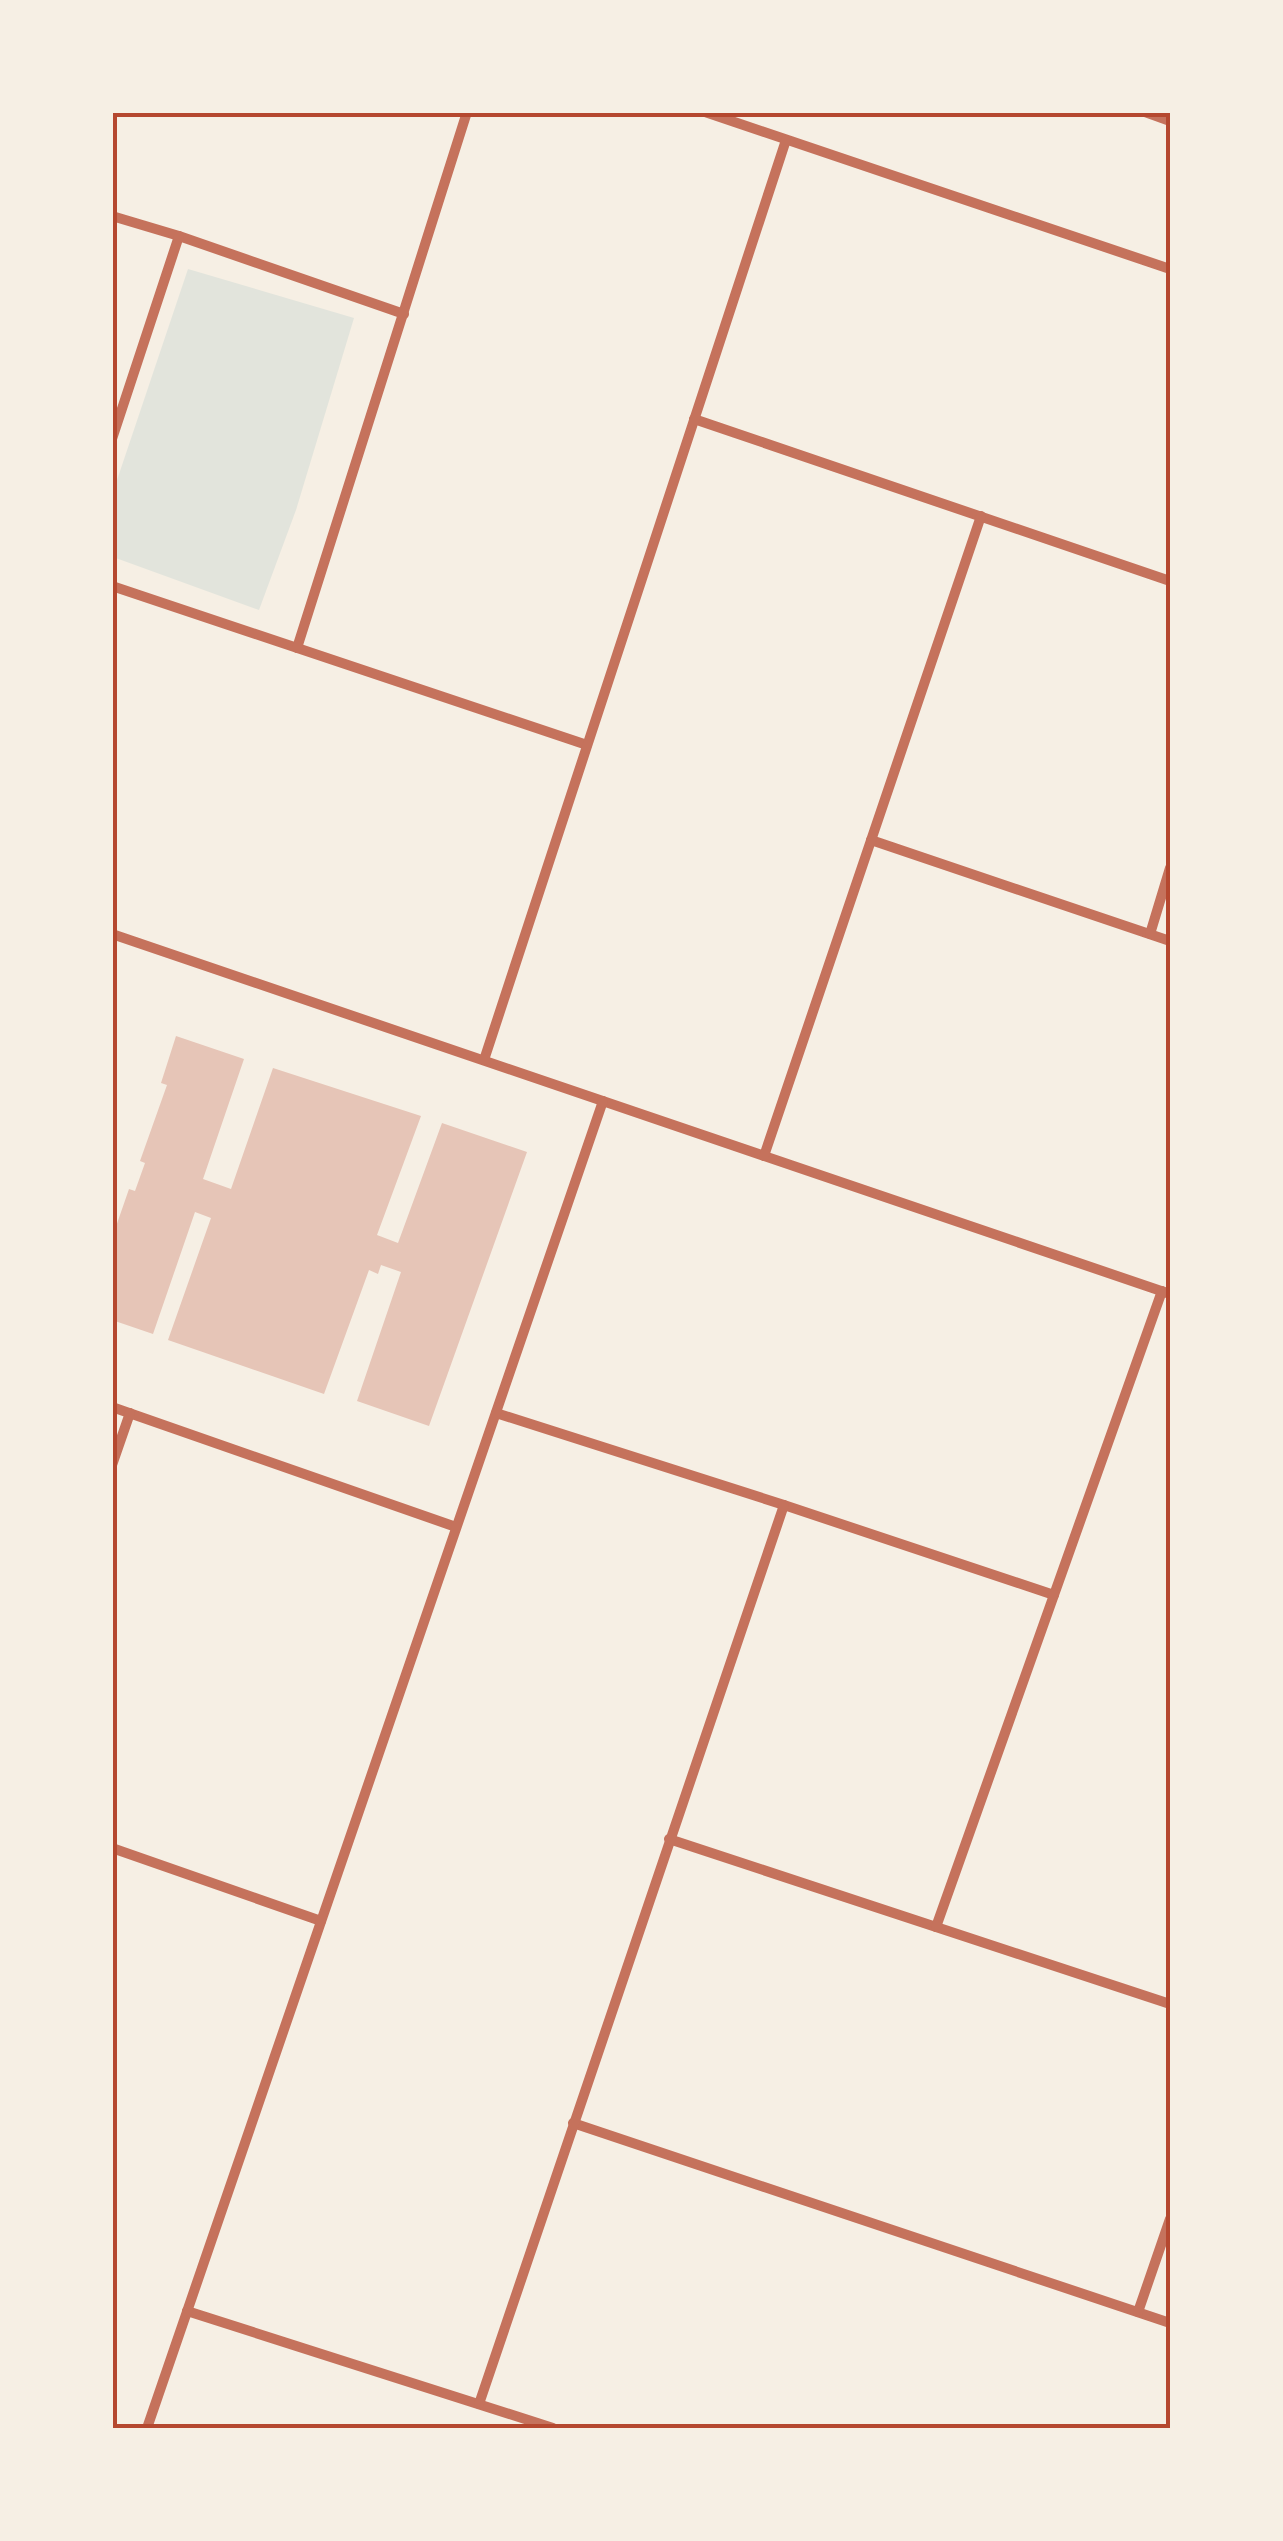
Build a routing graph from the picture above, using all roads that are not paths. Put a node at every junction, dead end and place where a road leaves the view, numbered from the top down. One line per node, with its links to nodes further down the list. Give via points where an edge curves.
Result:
1 (467, 112): 9 (street)
2 (706, 112): 5 (street)
3 (1145, 112): 4 (street)
4 (1164, 117)
5 (786, 140): 8 (street); 10 (street)
6 (112, 216): 7 (street)
7 (179, 236): 9 (street); 11 (street)
8 (1170, 269)
9 (404, 314): 15 (street)
10 (694, 419): 12 (street); 16 (street)
11 (112, 439)
12 (981, 516): 13 (street); 17 (street)
13 (1170, 581)
14 (112, 586): 15 (street)
15 (298, 648): 16 (street)
16 (587, 745): 22 (street)
17 (871, 840): 20 (street); 24 (street)
18 (1170, 868): 20 (street)
19 (112, 934): 22 (street)
20 (1150, 934): 21 (street)
21 (1170, 941)
22 (484, 1060): 23 (street)
23 (603, 1101): 24 (street); 28 (street)
24 (764, 1156): 25 (street)
25 (1166, 1292): 32 (street)
26 (112, 1407): 27 (street)
27 (130, 1413): 29 (street); 31 (street)
28 (496, 1413): 30 (street); 31 (street)
29 (112, 1464)
30 (784, 1505): 32 (street); 33 (street)
31 (456, 1527): 35 (street)
32 (1054, 1595): 36 (street)
33 (669, 1839): 36 (street); 38 (street)
34 (112, 1848): 35 (street)
35 (321, 1921): 40 (street)
36 (936, 1927): 37 (street)
37 (1170, 2004)
38 (574, 2123): 41 (street); 43 (street)
39 (1170, 2219): 41 (street)
40 (187, 2311): 43 (street); 44 (street)
41 (1138, 2312): 42 (street)
42 (1170, 2323)
43 (479, 2404): 45 (street)
44 (147, 2428)
45 (553, 2428)

